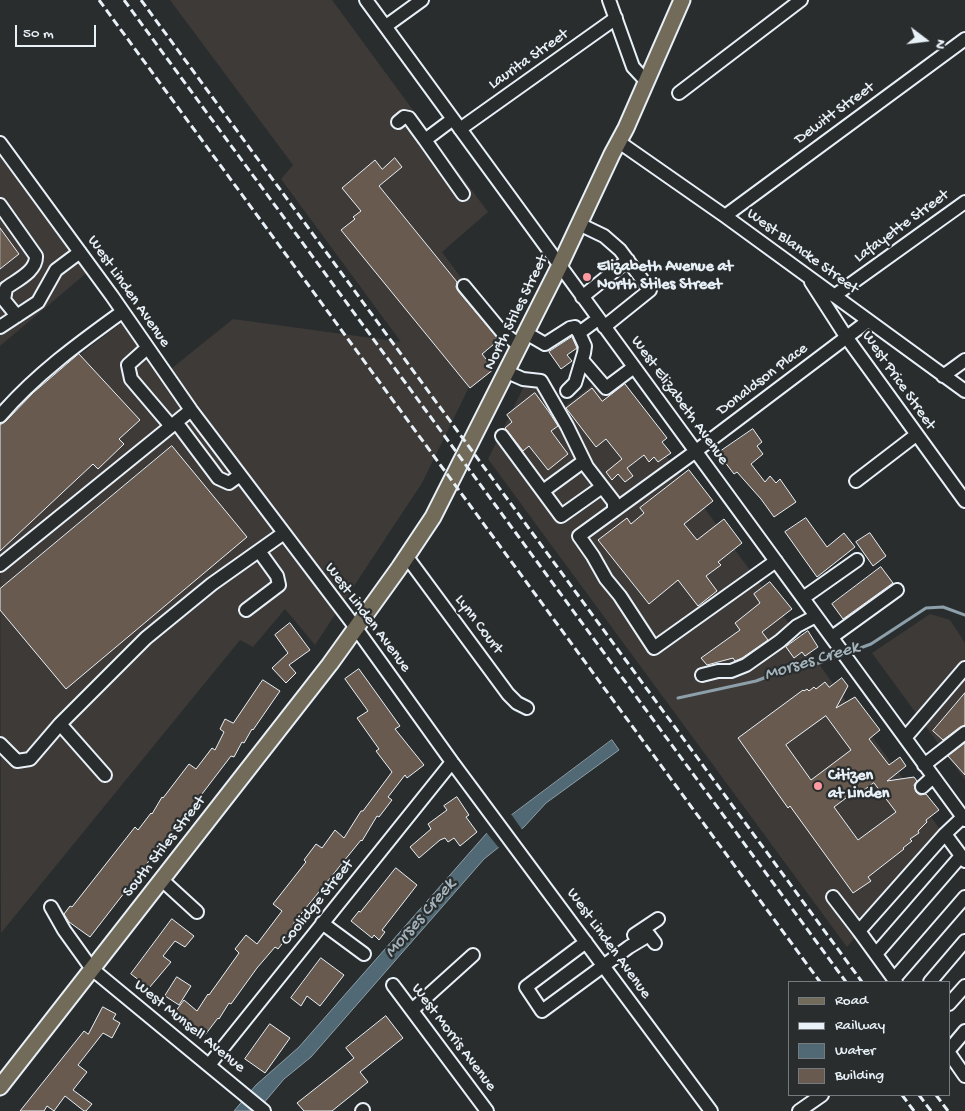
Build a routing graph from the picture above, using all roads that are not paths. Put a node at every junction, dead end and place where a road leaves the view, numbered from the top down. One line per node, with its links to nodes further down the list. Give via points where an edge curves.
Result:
1 (366, 0): 7 (street, West Elizabeth Avenue)
2 (422, 0): 7 (street)
3 (610, 0): 6 (street)
4 (682, 0): 9 (main road, North Stiles Street)
5 (801, 0): 10 (street)
6 (616, 18): 9 (street, via 633,67); 12 (street, Laurita Street)
7 (386, 26): 12 (street, West Elizabeth Avenue)
8 (965, 39): 19 (street, Dewitt Street)
9 (646, 80): 14 (main road, North Stiles Street)
10 (679, 93)
11 (398, 122): 13 (street, via 404,117 409,118)
12 (456, 124): 13 (street, Laurita Street); 23 (street, West Elizabeth Avenue)
13 (425, 140): 16 (street)
14 (619, 142): 19 (street, West Blancke Street); 20 (main road, North Stiles Street)
15 (0, 143): 21 (street, West Linden Avenue)
16 (463, 194)
17 (965, 202): 26 (street, Lafayette Street)
18 (0, 205): 29 (street, via 36,256 35,264 28,273 6,288 4,300)
19 (725, 216): 24 (street, West Blancke Street)
20 (579, 224): 22 (street, via 604,236); 23 (main road, North Stiles Street)
21 (80, 252): 28 (street, West Linden Avenue); 29 (street, via 56,270 38,302)
22 (628, 260): 27 (street); 31 (street, via 650,290)
23 (560, 267): 27 (street, West Elizabeth Avenue); 35 (main road, North Stiles Street)
24 (807, 276): 26 (street, West Blancke Street); 34 (street, West Price Street)
25 (464, 286): 35 (street, via 502,332)
26 (834, 296): 30 (street, West Blancke Street)
27 (582, 297): 31 (street, West Elizabeth Avenue)
28 (122, 312): 36 (street, West Linden Avenue); 45 (street, via 71,349 17,396)
29 (17, 316): 32 (street)
30 (868, 321): 34 (street, Donaldson Place); 41 (street, West Blancke Street)
31 (601, 323): 33 (street); 39 (street, West Elizabeth Avenue)
32 (0, 327)
33 (580, 333): 35 (street, via 575,327 570,328 545,344); 37 (street, via 585,346)
34 (847, 338): 47 (street, West Price Street); 49 (street, Donaldson Place)
35 (523, 339): 40 (main road, North Stiles Street)
36 (146, 348): 44 (street, West Linden Avenue); 46 (street, via 128,365 131,379)
37 (582, 360): 39 (street, via 606,388); 43 (street, via 575,383)
38 (965, 360): 41 (street)
39 (634, 368): 49 (street, West Elizabeth Avenue)
40 (507, 372): 50 (street, via 523,379 541,381); 59 (main road, North Stiles Street, via 433,517)
41 (944, 376): 42 (street, West Blancke Street)
42 (965, 391)
43 (567, 392)
44 (191, 410): 46 (street); 51 (street, West Linden Avenue)
45 (0, 416)
46 (174, 424): 51 (street, via 218,478 230,483); 62 (street)
47 (916, 435): 52 (street); 55 (street, West Price Street)
48 (502, 436): 54 (street)
49 (696, 451): 56 (street, Donaldson Place); 61 (street, West Elizabeth Avenue)
50 (584, 462): 53 (street); 54 (street)
51 (240, 475): 57 (street, West Linden Avenue)
52 (856, 481)
53 (602, 486): 54 (street, via 561,516); 56 (street, via 614,502)
54 (542, 491)
55 (965, 502)
56 (614, 510): 61 (street, Donaldson Place, via 579,536 654,648)
57 (284, 534): 58 (street); 67 (street, West Linden Avenue)
58 (260, 550): 65 (street, via 279,585); 72 (street, via 146,638)
59 (407, 557): 67 (main road, North Stiles Street); 71 (street, Lynn Court, via 508,694)
60 (858, 560): 64 (street)
61 (776, 561): 64 (street, West Elizabeth Avenue)
62 (0, 565)
63 (897, 590): 68 (street)
64 (804, 598): 66 (street, West Elizabeth Avenue)
65 (246, 610)
66 (816, 616): 68 (street, West Elizabeth Avenue); 70 (street, via 797,626 746,665 731,671)
67 (356, 628): 76 (street, West Linden Avenue); 84 (main road, South Stiles Street)
68 (835, 642): 74 (street, West Elizabeth Avenue)
69 (965, 668): 74 (street)
70 (702, 675)
71 (527, 708)
72 (60, 724): 75 (street, via 30,759 17,761); 78 (street)
73 (965, 734): 77 (street)
74 (905, 738): 77 (street, West Elizabeth Avenue)
75 (0, 744)
76 (452, 762): 90 (street, Coolidge Street); 93 (street, West Linden Avenue)
77 (924, 765): 79 (street, West Elizabeth Avenue)
78 (106, 775)
79 (933, 777): 80 (street); 81 (street, West Elizabeth Avenue)
80 (922, 787)
81 (963, 815): 82 (street)
82 (945, 834): 83 (street); 91 (street)
83 (963, 858): 96 (street)
84 (162, 880): 88 (street); 99 (main road, South Stiles Street)
85 (833, 897): 91 (street)
86 (965, 898): 100 (street)
87 (52, 907): 99 (street, West Munsell Avenue)
88 (197, 912)
89 (658, 919): 98 (street)
90 (322, 923): 95 (street); 109 (street, Coolidge Street)
91 (859, 931): 96 (street)
92 (965, 941): 101 (street)
93 (586, 942): 98 (street, West Linden Avenue); 98 (street, via 526,987 542,1011)
94 (655, 943): 98 (street, via 649,935)
95 (364, 954)
96 (876, 954): 100 (street)
97 (473, 955): 105 (street)
98 (602, 963): 115 (street, West Linden Avenue)
99 (92, 969): 109 (street, West Munsell Avenue); 111 (main road, South Stiles Street)
100 (895, 980)
101 (931, 981)
102 (393, 985): 105 (street, West Morris Avenue)
103 (965, 986): 104 (street)
104 (950, 1003)
105 (412, 1010): 114 (street, West Morris Avenue)
106 (965, 1031): 107 (street)
107 (950, 1051)
108 (950, 1054): 110 (street)
109 (209, 1065): 113 (street, West Munsell Avenue)
110 (965, 1076)
111 (0, 1087)
112 (821, 1096): 116 (street)
113 (263, 1110)
114 (486, 1111)
115 (711, 1111)
116 (799, 1111)

